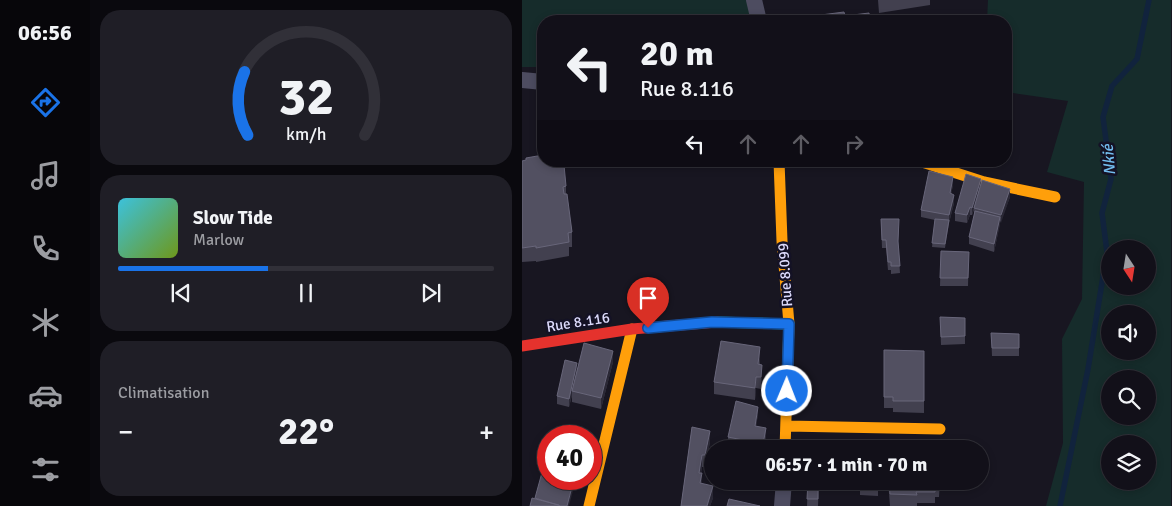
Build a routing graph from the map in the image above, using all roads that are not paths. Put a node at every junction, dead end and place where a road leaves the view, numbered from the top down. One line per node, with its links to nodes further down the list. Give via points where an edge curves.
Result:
1 (754, 0): 2 (street)
2 (758, 15)
3 (522, 80): 4 (street)
4 (537, 81)
5 (779, 167): 8 (street, Rue 8.099)
6 (938, 167): 7 (street, via 984,182)
7 (1055, 196)
8 (789, 324): 9 (street, Rue 8.116, via 712,322); 11 (street, Rue 8.099)
9 (632, 329): 10 (street, Rue 8.116); 15 (street)
10 (522, 346)
11 (786, 426): 12 (street); 13 (street, Rue 8.099)
12 (940, 429)
13 (785, 440)
14 (783, 490): 16 (street)
15 (589, 506)
16 (782, 506)

